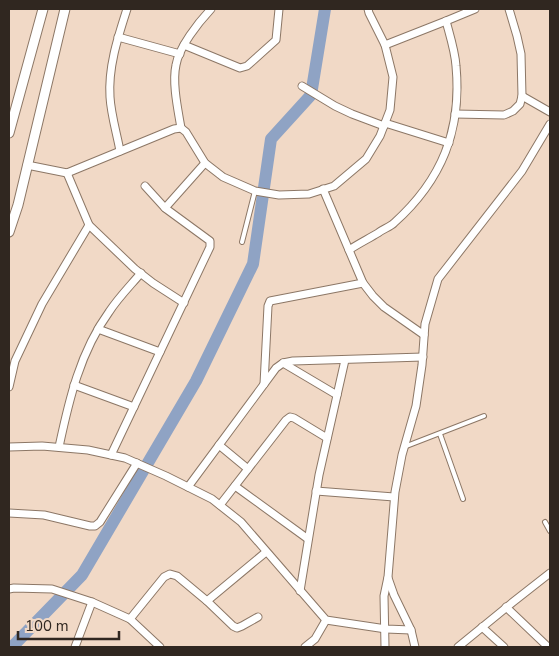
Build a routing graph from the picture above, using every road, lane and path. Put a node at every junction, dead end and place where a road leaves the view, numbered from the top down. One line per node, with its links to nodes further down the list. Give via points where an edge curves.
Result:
1 (42, 9): 21 (street)
2 (64, 9): 25 (street)
3 (127, 9): 10 (street)
4 (211, 9): 11 (street)
5 (279, 9): 11 (street, via 276,40 244,68)
6 (368, 9): 12 (street)
7 (475, 9): 9 (street)
8 (509, 9): 15 (street, via 521,54)
9 (446, 22): 12 (street); 17 (street, via 456,65)
10 (118, 37): 13 (street); 23 (street, via 110,100)
11 (184, 45): 13 (street)
12 (385, 45): 18 (street, via 393,77 390,110)
13 (180, 54): 20 (street, via 175,86)
14 (302, 86): 18 (street, via 352,114)
15 (522, 96): 16 (street); 17 (street, via 520,104 504,115)
16 (550, 112)
17 (456, 114): 22 (street)
18 (385, 124): 22 (street); 28 (street, via 366,159 334,186)
19 (550, 124): 39 (street, via 522,171 438,279)
20 (181, 128): 23 (street); 24 (street)
21 (9, 133)
22 (449, 143): 34 (street, via 432,180 412,205 393,224)
23 (120, 151): 26 (street)
24 (205, 163): 29 (street, via 223,177); 30 (street)
25 (27, 165): 26 (street); 32 (street)
26 (67, 173): 31 (street)
27 (145, 186): 30 (street)
28 (323, 189): 29 (street, via 310,194); 34 (street)
29 (261, 192): 33 (lane)
30 (164, 208): 37 (street, via 210,241)
31 (89, 225): 35 (street); 46 (street, via 42,304 15,361)
32 (9, 232)
33 (242, 242)
34 (349, 250): 36 (street)
35 (140, 273): 37 (street); 38 (street)
36 (363, 283): 39 (street, via 384,307); 45 (street, via 270,301)
37 (184, 303): 40 (street)
38 (98, 329): 40 (street); 44 (street)
39 (424, 335): 41 (street)
40 (160, 352): 48 (street)
41 (422, 357): 42 (street); 55 (street, via 416,406)
42 (345, 360): 43 (street); 47 (street)
43 (283, 363): 45 (street); 47 (street)
44 (74, 384): 48 (street); 54 (street)
45 (264, 385): 52 (street)
46 (9, 387)
47 (337, 395): 51 (street)
48 (134, 407): 56 (street)
49 (484, 416): 50 (lane)
50 (440, 434): 55 (lane); 63 (lane)
51 (327, 438): 58 (street, via 290,417); 61 (street)
52 (219, 446): 58 (street); 60 (street)
53 (9, 447): 54 (street)
54 (59, 447): 56 (street)
55 (404, 447): 62 (street)
56 (111, 455): 57 (street)
57 (137, 463): 60 (street); 65 (street, via 95,526)
58 (248, 469): 59 (street)
59 (235, 486): 64 (street); 68 (street)
60 (188, 487): 64 (street)
61 (316, 491): 62 (street); 68 (street)
62 (394, 497): 71 (street)
63 (462, 499)
64 (220, 505): 69 (street, via 241,522)
65 (9, 513)
66 (544, 522): 67 (lane)
67 (550, 531)
68 (308, 539): 73 (street)
69 (266, 552): 73 (street); 74 (street)
70 (549, 576): 76 (street)
71 (388, 578): 81 (street, via 384,596); 82 (street)
72 (9, 589): 75 (street, via 52,589)
73 (300, 591): 79 (street)
74 (207, 601): 77 (street, via 237,628); 78 (street, via 177,576 170,574)
75 (92, 602): 78 (street); 84 (street)
76 (506, 607): 80 (street); 83 (street)
77 (258, 616)
78 (130, 619): 85 (street)
79 (326, 620): 81 (street); 86 (street)
80 (482, 628): 89 (street); 90 (street)
81 (386, 629): 82 (street); 87 (street)
82 (411, 630): 88 (street)
83 (539, 644): 91 (street)
84 (74, 647)
85 (160, 647)
86 (306, 647)
87 (385, 647)
88 (415, 647)
89 (458, 647)
90 (504, 647)
91 (548, 647)

